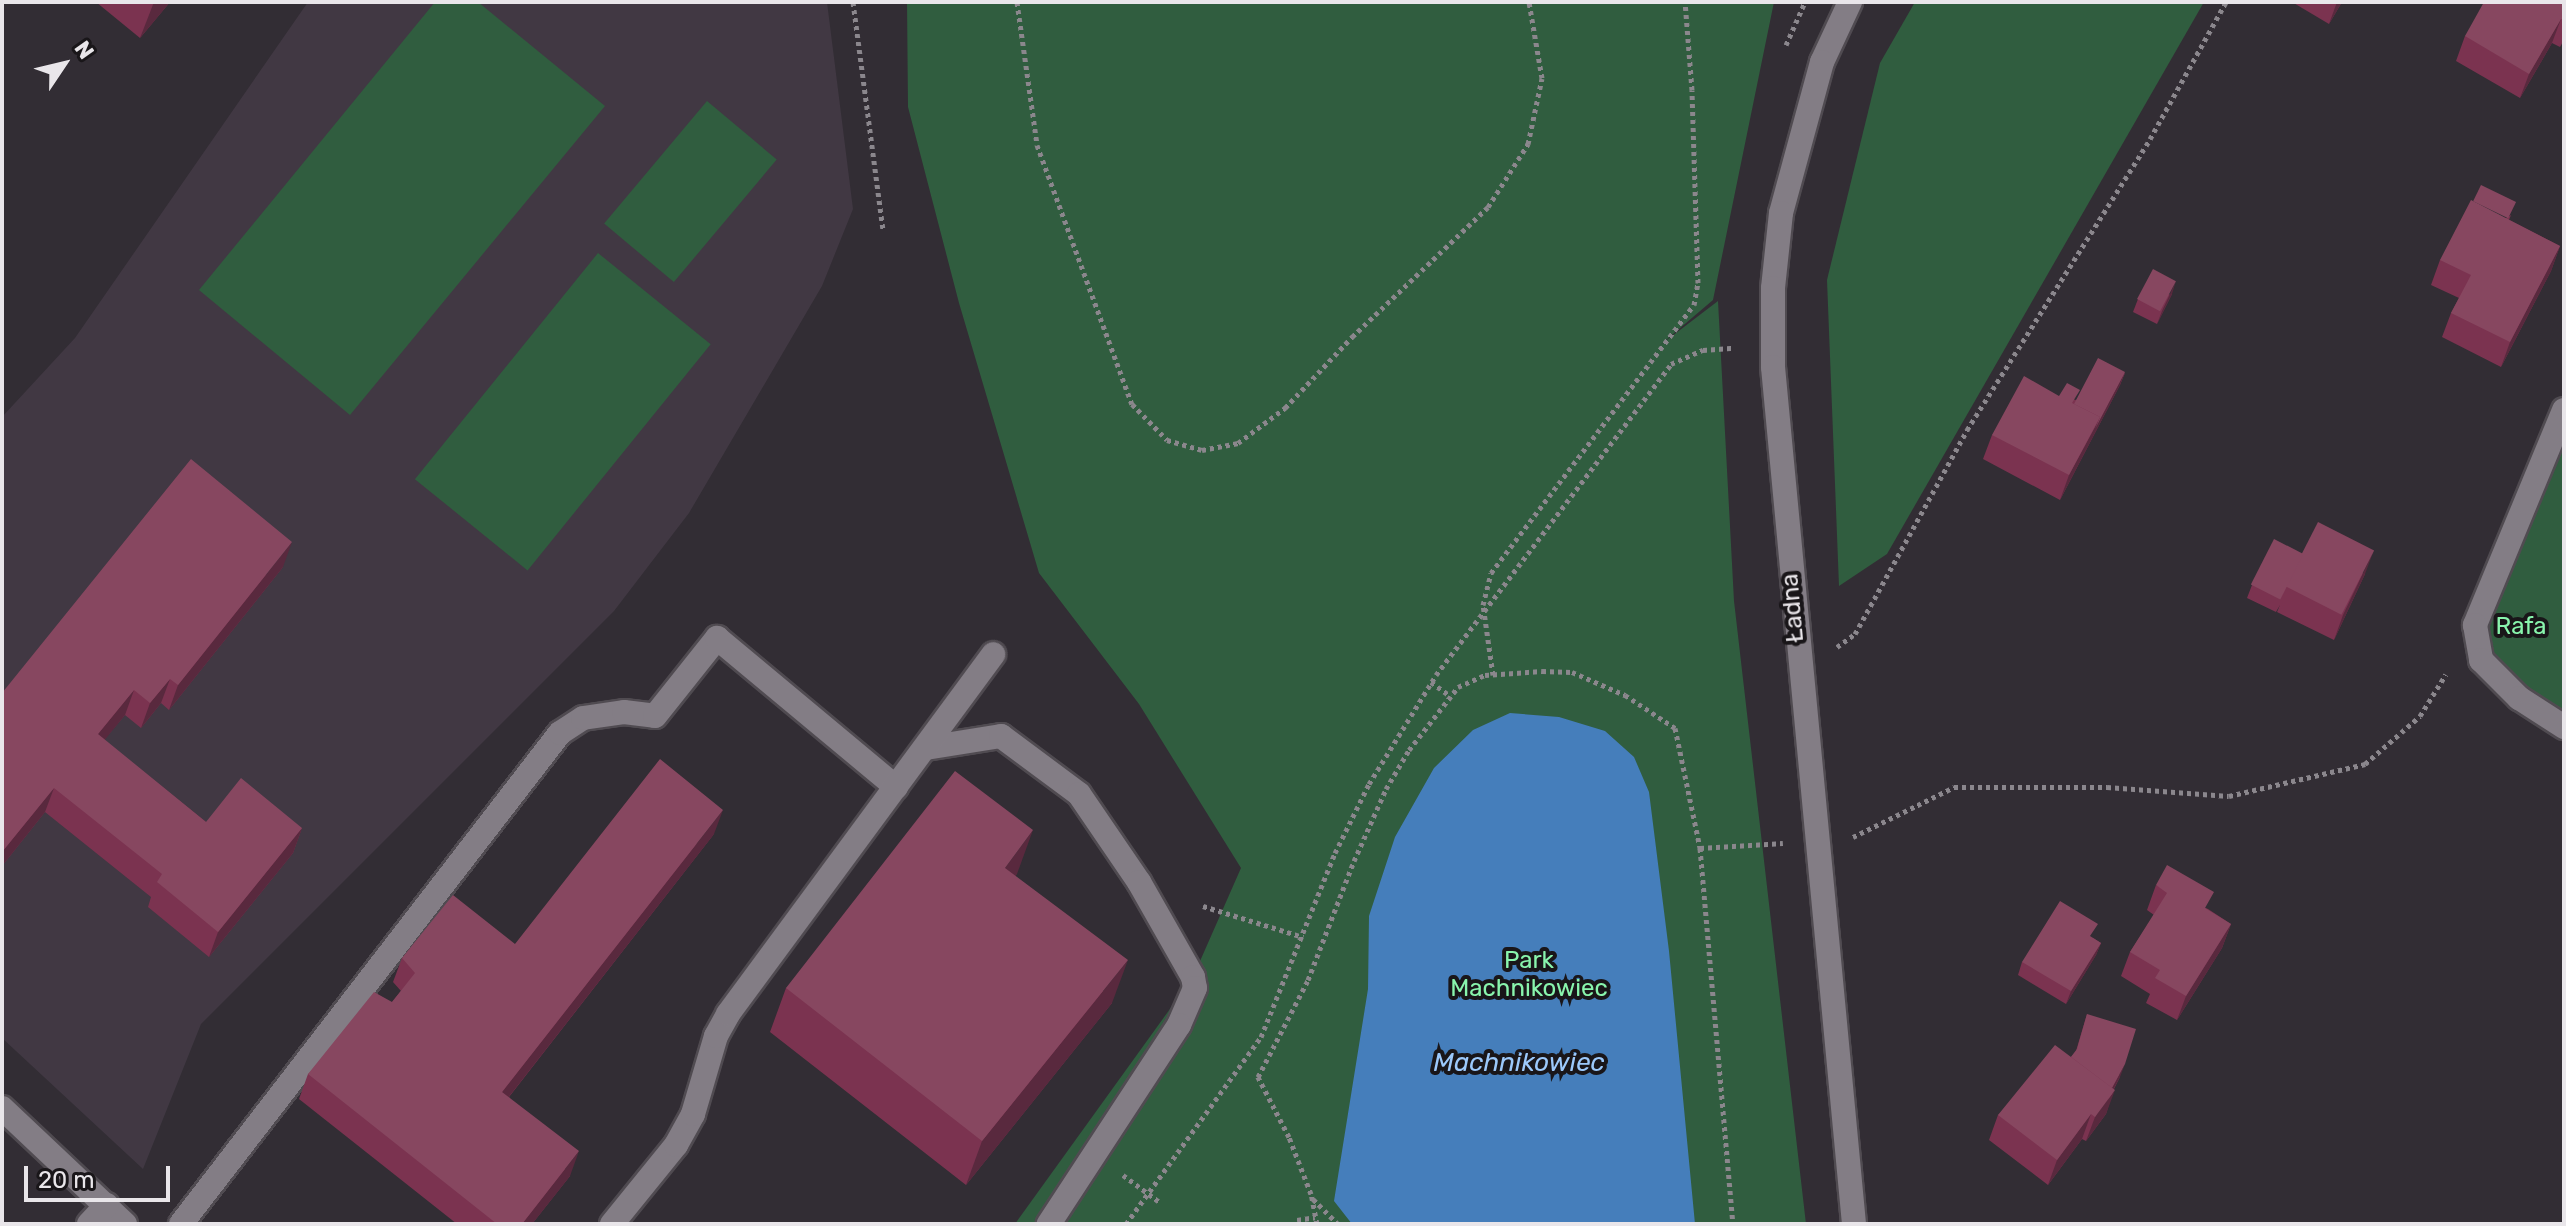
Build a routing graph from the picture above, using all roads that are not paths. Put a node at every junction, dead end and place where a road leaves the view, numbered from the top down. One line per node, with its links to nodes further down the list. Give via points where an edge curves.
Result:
1 (1850, 2): 14 (street, Ładna, via 1822,62 1785,198 1773,288 1773,367)
2 (2564, 410): 4 (street, via 2475,625 2481,660 2519,698)
3 (993, 654): 5 (street)
4 (2564, 727)
5 (926, 748): 6 (street); 13 (street, via 1001,736 1079,794 1139,882 1193,977 1195,988 1179,1025)
6 (896, 787): 11 (street, via 717,638 655,716 624,712 583,718 560,733); 12 (street, via 728,1014 688,1125)
7 (2, 1108): 8 (street)
8 (107, 1205): 9 (street); 10 (street)
9 (89, 1224)
10 (125, 1224)
11 (181, 1224)
12 (612, 1224)
13 (1049, 1224)
14 (1854, 1224)

